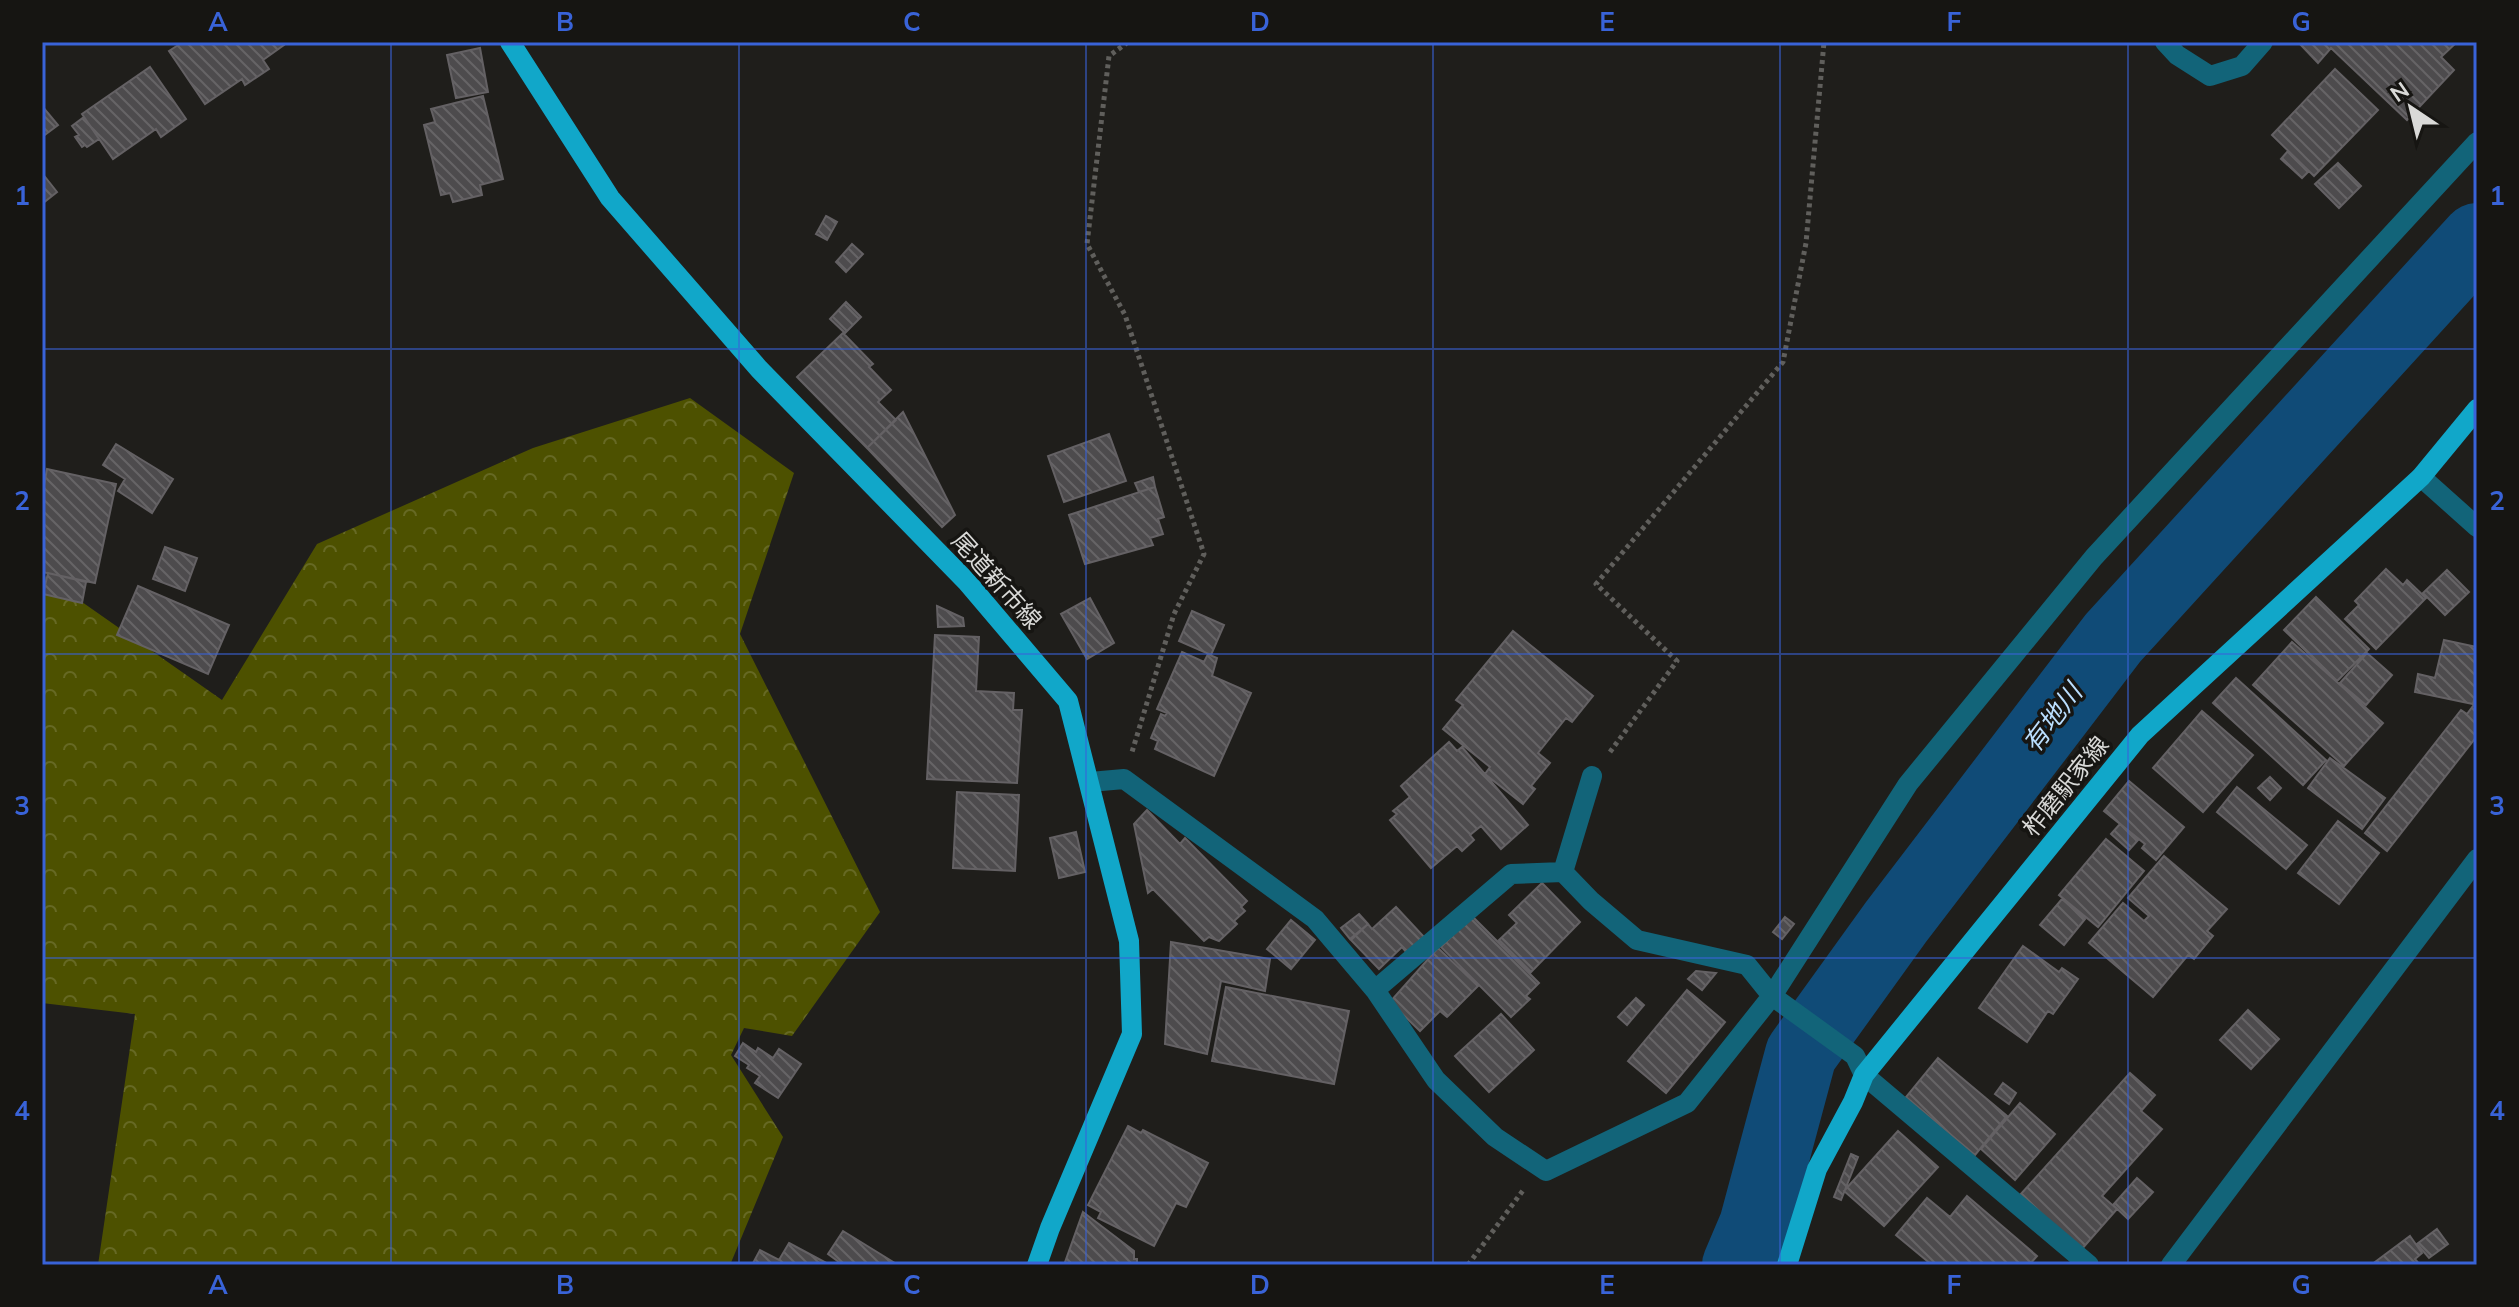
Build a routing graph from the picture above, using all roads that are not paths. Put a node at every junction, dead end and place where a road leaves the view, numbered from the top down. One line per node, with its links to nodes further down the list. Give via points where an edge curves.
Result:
1 (510, 42): 9 (main road, 尾道新市線, via 610,198 759,369 967,582 1068,701)
2 (2165, 42): 3 (street, via 2210,76 2242,66)
3 (2263, 42)
4 (2477, 142): 13 (street, via 2094,557 1908,784)
5 (2477, 409): 6 (main road, 柞磨駅家線)
6 (2421, 477): 7 (street); 14 (main road, 柞磨駅家線, via 2140,735)
7 (2477, 527)
8 (1592, 776): 11 (street)
9 (1090, 782): 12 (street, via 1124,779 1315,919); 15 (main road, 尾道新市線, via 1129,941 1132,1034)
10 (2477, 859): 18 (street)
11 (1563, 872): 12 (street, via 1511,874); 13 (street, via 1637,940 1747,965)
12 (1375, 990): 13 (street, via 1436,1080 1495,1137 1546,1171 1687,1103)
13 (1772, 996): 14 (street, via 1855,1056)
14 (1864, 1075): 16 (main road, 柞磨駅家線, via 1817,1169); 17 (street)
15 (1037, 1265)
16 (1787, 1265)
17 (2089, 1265)
18 (2171, 1265)

